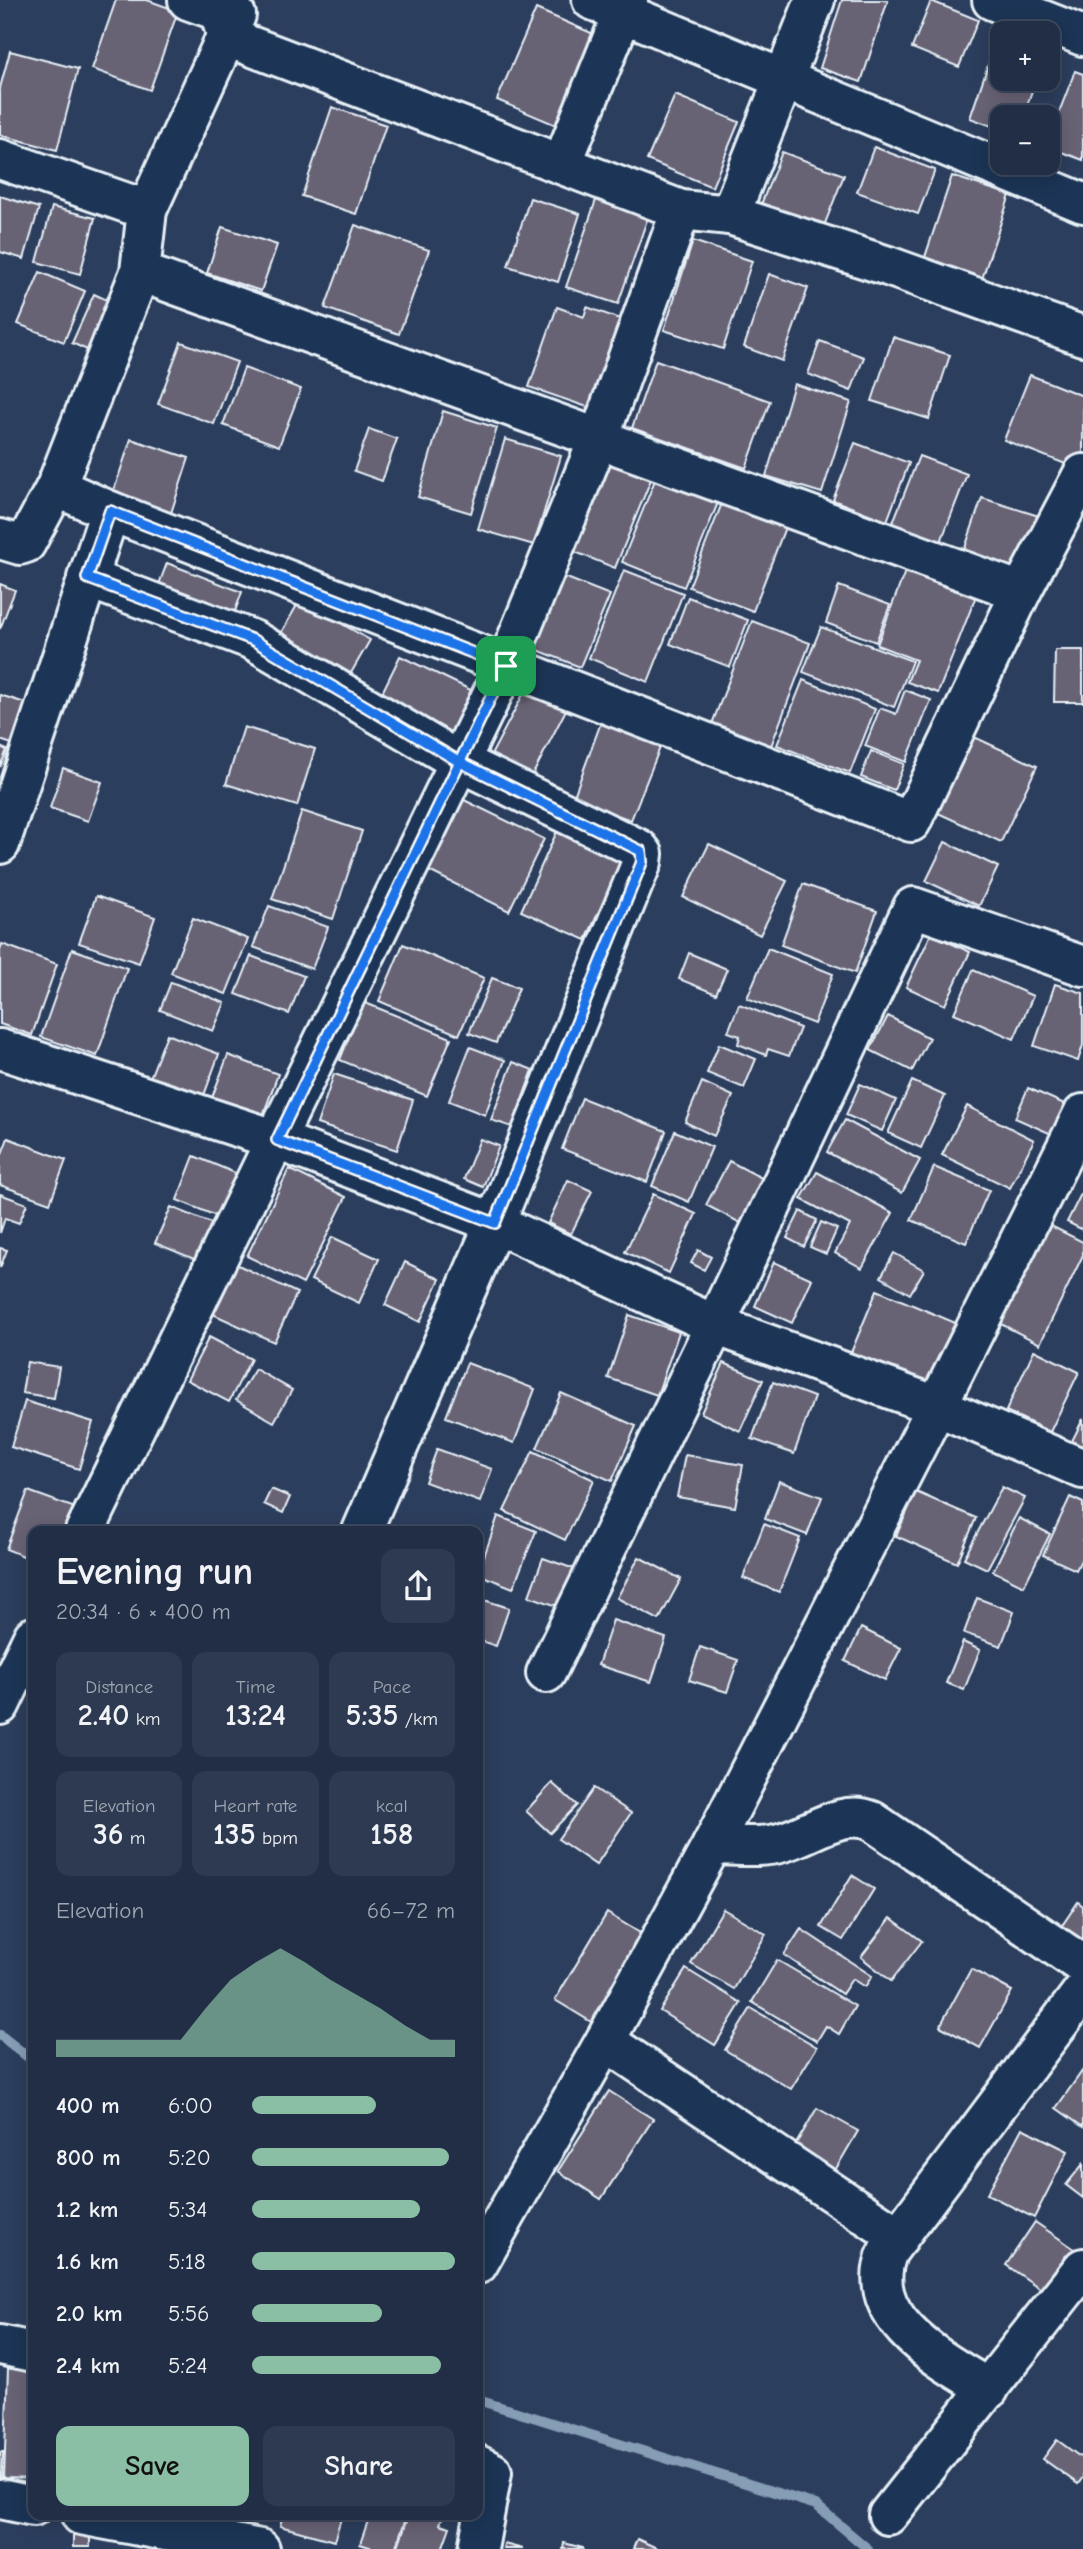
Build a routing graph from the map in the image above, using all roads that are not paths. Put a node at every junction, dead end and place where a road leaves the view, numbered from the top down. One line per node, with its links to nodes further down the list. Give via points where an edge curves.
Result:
1 (188, 0): 7 (street, via 219,11)
2 (242, 0): 7 (street)
3 (815, 0): 8 (street)
4 (992, 0): 6 (street)
5 (614, 4): 8 (street); 10 (street)
6 (1083, 36)
7 (227, 37): 10 (street); 12 (street)
8 (783, 80): 11 (street); 14 (street)
9 (0, 159): 12 (street)
10 (562, 164): 13 (street)
11 (1083, 203)
12 (147, 210): 15 (street)
13 (681, 210): 14 (street); 17 (street)
14 (730, 215): 16 (street)
15 (141, 272): 17 (street); 19 (street)
16 (1083, 336)
17 (599, 438): 24 (street); 25 (street)
18 (1083, 474): 21 (street)
19 (56, 487): 20 (street); 22 (street, via 26,543)
20 (110, 511): 23 (street); 25 (street)
21 (1071, 517): 24 (street)
22 (0, 540)
23 (87, 578): 26 (street, via 253,640); 27 (street)
24 (1021, 592): 25 (street, via 911,822)
25 (506, 666): 26 (street)
26 (460, 762): 31 (street); 32 (street, via 643,854)
27 (0, 844)
28 (1083, 966): 33 (street, via 913,907)
29 (0, 1049): 31 (street)
30 (1083, 1114): 34 (street)
31 (277, 1140): 32 (street); 36 (street)
32 (495, 1223): 33 (street); 37 (street)
33 (715, 1325): 34 (street); 39 (street)
34 (937, 1406): 35 (street); 41 (street)
35 (1083, 1469)
36 (87, 1526)
37 (364, 1526)
38 (28, 1647): 40 (street)
39 (547, 1673)
40 (0, 1705)
41 (712, 1845): 42 (street, via 782,1843 839,1820 863,1817); 44 (street)
42 (1083, 1965)
43 (1083, 1991): 45 (street)
44 (605, 2041): 45 (street); 46 (street)
45 (899, 2237): 50 (street, via 888,2251 882,2275 897,2319 929,2352)
46 (483, 2255)
47 (1079, 2285): 50 (street)
48 (0, 2345): 49 (street)
49 (28, 2351)
50 (989, 2389): 54 (street)
51 (483, 2468): 57 (street, via 492,2472)
52 (0, 2499): 53 (street)
53 (28, 2505)
54 (888, 2515)
55 (107, 2520): 56 (street)
56 (260, 2549)
57 (478, 2549)

